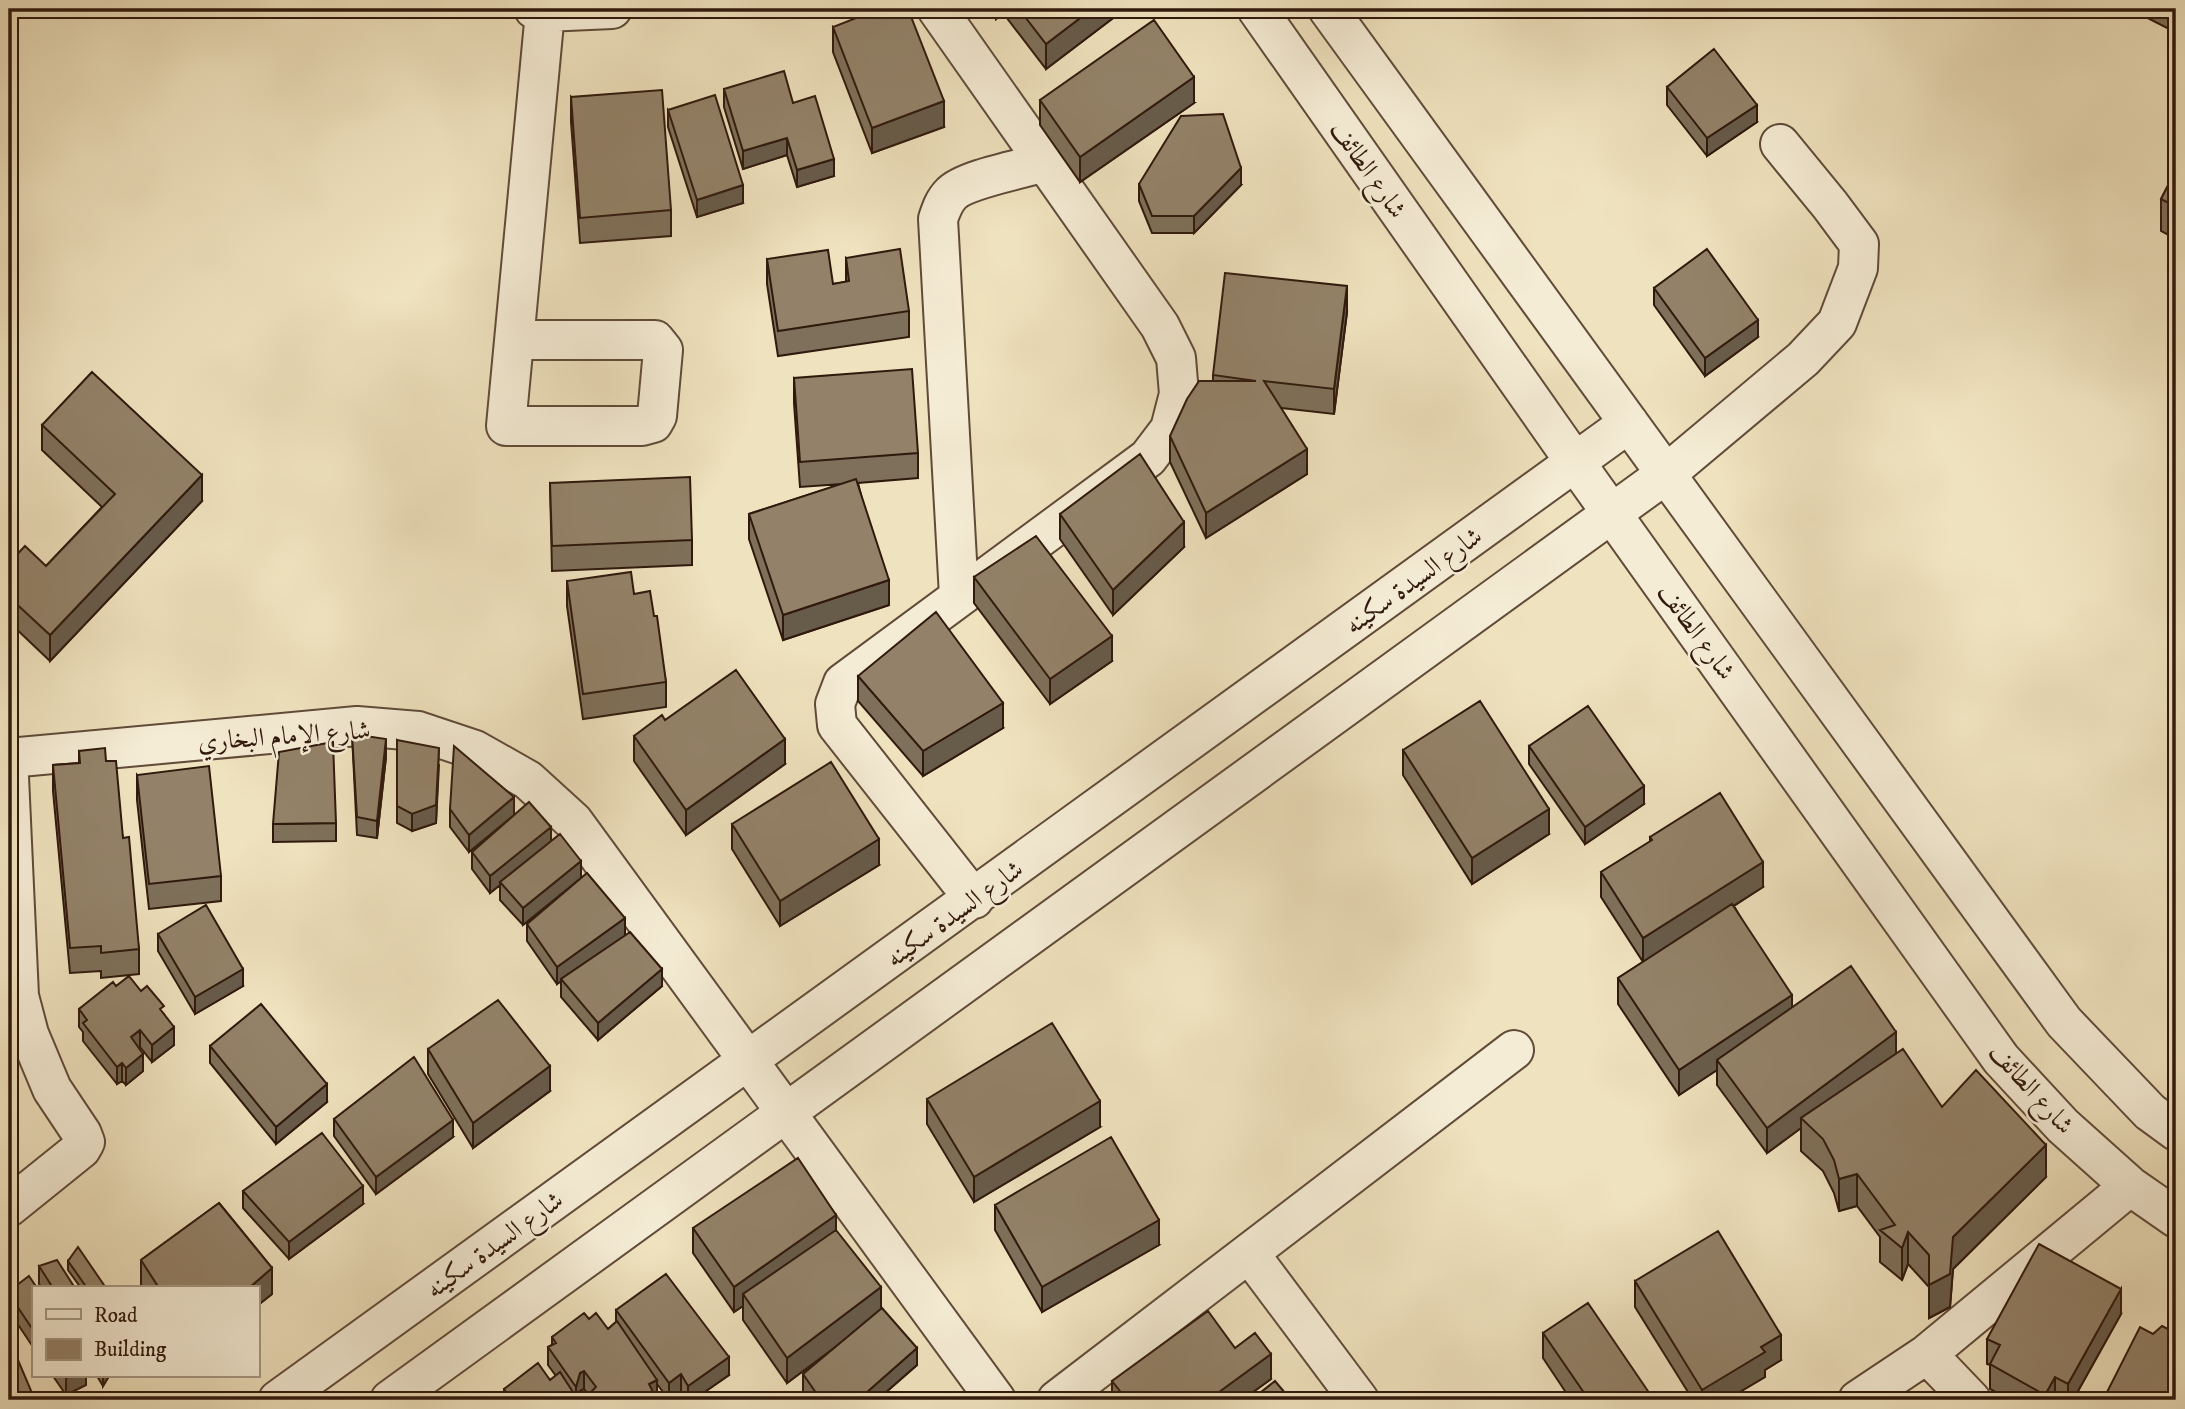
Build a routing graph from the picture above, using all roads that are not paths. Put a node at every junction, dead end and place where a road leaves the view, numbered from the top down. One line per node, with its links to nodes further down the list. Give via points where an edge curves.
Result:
1 (612, 9): 5 (street)
2 (937, 9): 7 (street)
3 (1257, 9): 10 (street, شارع الطائف)
4 (1328, 9): 9 (street)
5 (539, 10): 8 (street)
6 (1780, 144): 11 (street, via 1859,244 1858,268 1837,323 1803,359)
7 (1045, 162): 13 (street, via 965,184 952,192 938,219); 13 (street, via 1160,326 1176,358 1179,394 1170,429 1148,458)
8 (514, 340)
9 (1629, 423): 10 (street, شارع السيدة سكينه); 11 (street)
10 (1575, 462): 12 (street, شارع الطائف); 16 (street, شارع السيدة سكينه)
11 (1666, 474): 12 (street); 21 (street, via 2064,1022 2150,1112)
12 (1612, 513): 20 (street); 22 (street, شارع الطائف, via 2001,1059 2063,1126)
13 (959, 596): 16 (street, via 843,683 835,704 837,725)
14 (9, 758): 19 (street, شارع الإمام البخاري, via 357,726 418,732 475,750 528,780 573,821)
15 (9, 777): 17 (street)
16 (974, 899): 19 (street, شارع السيدة سكينه)
17 (14, 997): 23 (street, via 52,1089 85,1142)
18 (1514, 1050): 25 (street)
19 (747, 1060): 20 (street, شارع الإمام البخاري); 27 (street, شارع السيدة سكينه)
20 (785, 1112): 28 (street); 29 (street, شارع الإمام البخاري)
21 (2176, 1131)
22 (2130, 1186): 24 (street, شارع الطائف); 26 (street)
23 (9, 1207)
24 (2176, 1218)
25 (1249, 1253): 30 (street); 31 (street)
26 (1927, 1354): 32 (street); 33 (street)
27 (278, 1400)
28 (390, 1400)
29 (996, 1400)
30 (1057, 1400)
31 (1359, 1400)
32 (1857, 1400)
33 (1971, 1400)

